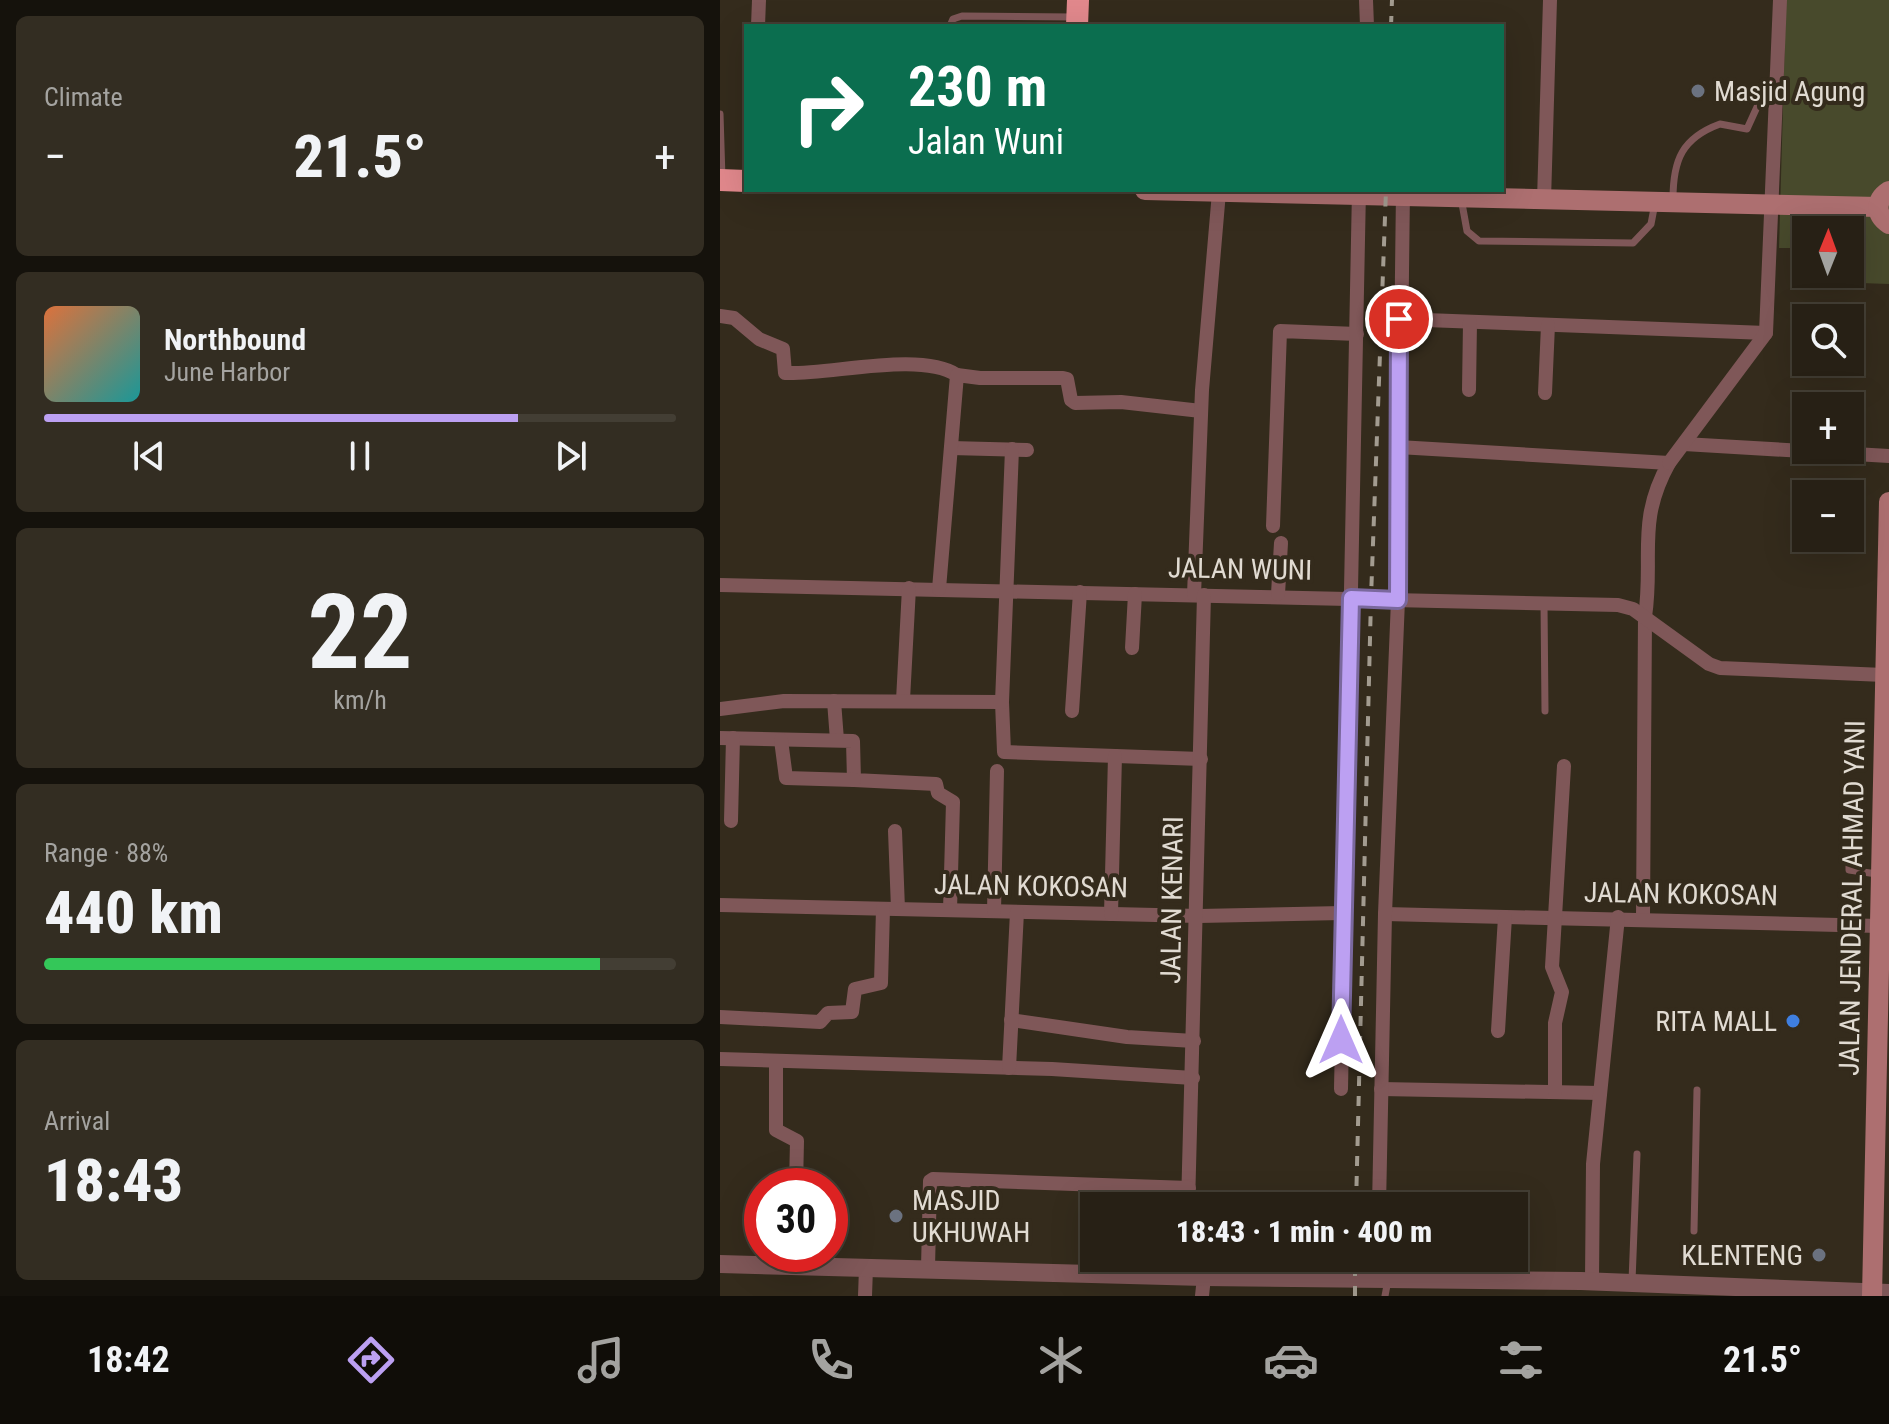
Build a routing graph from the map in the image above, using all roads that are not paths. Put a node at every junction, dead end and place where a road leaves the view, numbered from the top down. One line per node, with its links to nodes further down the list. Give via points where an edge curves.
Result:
1 (759, 0): 6 (street)
2 (1366, 0): 8 (street)
3 (1550, 0): 17 (street)
4 (1780, 0): 9 (street)
5 (1077, 14): 7 (lane, via 962,16)
6 (758, 24)
7 (951, 24)
8 (1367, 24)
9 (1776, 100): 18 (lane, via 1762,96 1747,129 1720,124 1687,142); 19 (street)
10 (720, 114): 11 (lane)
11 (721, 180): 12 (highway)
12 (744, 181)
13 (1228, 192): 14 (main road); 30 (street, JALAN KENARI)
14 (1358, 192): 15 (main road); 26 (street)
15 (1403, 193): 16 (main road); 22 (street)
16 (1461, 198): 17 (main road); 18 (lane, via 1467,231 1479,241 1621,245 1643,235)
17 (1544, 200): 18 (main road)
18 (1664, 201): 19 (main road)
19 (1772, 204): 20 (main road); 25 (street)
20 (1885, 207)
21 (720, 316): 27 (street, via 734,318 759,339 781,347 785,373 895,365 942,367)
22 (1399, 319): 23 (street); 32 (street)
23 (1470, 322): 24 (street); 28 (street)
24 (1548, 325): 25 (street); 29 (street)
25 (1766, 333): 31 (street)
26 (1357, 334): 39 (street, via 1280,331); 49 (street)
27 (957, 375): 30 (street, via 1063,378 1075,403 1146,403); 33 (street)
28 (1469, 390)
29 (1545, 393)
30 (1201, 411): 48 (street, JALAN KENARI)
31 (1684, 444): 36 (street); 37 (street)
32 (1398, 447): 37 (street); 50 (street)
33 (951, 448): 34 (street); 43 (street)
34 (1012, 449): 35 (street); 44 (street)
35 (1027, 450)
36 (1889, 456)
37 (1669, 463): 52 (street, via 1646,524)
38 (1889, 502): 54 (main road, JALAN JENDERAL AHMAD YANI)
39 (1273, 526)
40 (1281, 543): 47 (street)
41 (720, 585): 42 (street, JALAN WUNI)
42 (909, 588): 43 (street, JALAN WUNI); 55 (street)
43 (939, 589): 44 (street, JALAN WUNI)
44 (1005, 591): 45 (street, JALAN WUNI); 57 (street)
45 (1080, 592): 46 (street, JALAN WUNI); 59 (street)
46 (1135, 594): 48 (street, JALAN WUNI); 53 (street)
47 (1278, 594): 48 (street, JALAN WUNI); 49 (street, JALAN WUNI)
48 (1199, 595): 66 (street, JALAN KENARI)
49 (1351, 598): 50 (street, JALAN WUNI); 80 (street)
50 (1398, 600): 51 (street, JALAN WUNI); 82 (street)
51 (1544, 603): 52 (street, JALAN WUNI, via 1618,605); 60 (lane)
52 (1645, 617): 54 (street, JALAN WUNI, via 1720,668); 87 (street)
53 (1132, 648)
54 (1884, 675): 61 (main road, JALAN JENDERAL AHMAD YANI)
55 (903, 700): 56 (street); 57 (street)
56 (834, 701): 58 (street); 64 (street)
57 (1002, 702): 65 (street, via 1004,752)
58 (720, 709)
59 (1072, 711)
60 (1545, 711)
61 (1886, 730): 70 (main road, JALAN JENDERAL AHMAD YANI)
62 (727, 738): 63 (street); 71 (street)
63 (781, 740): 64 (street); 69 (street, via 786,778)
64 (837, 740): 69 (street, via 856,743)
65 (1115, 756): 66 (street); 81 (street)
66 (1201, 759): 83 (street, JALAN KENARI)
67 (1564, 766): 85 (street)
68 (997, 771): 78 (street)
69 (854, 780): 77 (street, via 932,782 938,793 953,800)
70 (1885, 803): 74 (main road, JALAN JENDERAL AHMAD YANI)
71 (731, 821)
72 (895, 831): 76 (street)
73 (1849, 846): 74 (lane, via 1849,870)
74 (1880, 874): 88 (main road, JALAN JENDERAL AHMAD YANI)
75 (720, 905): 76 (street, JALAN KOKOSAN)
76 (891, 909): 77 (street, JALAN KOKOSAN); 91 (street, via 881,983 855,989 852,1012 828,1013 820,1022)
77 (950, 910): 78 (street, JALAN KOKOSAN)
78 (994, 911): 79 (street, JALAN KOKOSAN)
79 (1017, 912): 81 (street, JALAN KOKOSAN); 92 (street)
80 (1342, 913): 83 (street, JALAN KOKOSAN); 100 (street)
81 (1111, 914): 83 (street, JALAN KOKOSAN)
82 (1385, 914): 84 (street, JALAN KOKOSAN); 101 (street)
83 (1199, 916): 94 (street, JALAN KENARI)
84 (1505, 917): 85 (street, JALAN KOKOSAN); 93 (street)
85 (1554, 917): 86 (street, JALAN KOKOSAN); 103 (street, via 1552,967 1562,992 1555,1023)
86 (1618, 917): 87 (street, JALAN KOKOSAN); 104 (street)
87 (1643, 917): 88 (street, JALAN KOKOSAN)
88 (1879, 926): 89 (main road, JALAN JENDERAL AHMAD YANI)
89 (1884, 964): 90 (main road, JALAN JENDERAL AHMAD YANI)
90 (1884, 1003): 96 (main road, JALAN JENDERAL AHMAD YANI)
91 (720, 1017)
92 (1011, 1020): 94 (street); 98 (street)
93 (1498, 1031)
94 (1194, 1041): 99 (street, JALAN KENARI)
95 (720, 1059): 97 (street)
96 (1883, 1060): 121 (main road, JALAN JENDERAL AHMAD YANI)
97 (776, 1061): 98 (street); 106 (street, via 776,1130 797,1141)
98 (1009, 1068): 99 (street)
99 (1193, 1078): 107 (street, JALAN KENARI)
100 (1341, 1089)
101 (1381, 1089): 103 (street); 109 (street)
102 (1697, 1090): 110 (lane)
103 (1555, 1092): 104 (street)
104 (1600, 1093): 119 (street)
105 (1637, 1154): 117 (lane)
106 (796, 1168)
107 (1189, 1188): 108 (street, JALAN KENARI); 115 (street, via 933,1179)
108 (1189, 1192)
109 (1379, 1192)
110 (1694, 1231)
111 (744, 1263): 112 (street)
112 (720, 1264)
113 (848, 1266): 114 (street)
114 (866, 1268): 115 (street); 122 (street)
115 (928, 1268): 116 (street)
116 (1194, 1277): 118 (street)
117 (1632, 1283): 119 (street); 121 (street)
118 (1383, 1284): 120 (street)
119 (1584, 1286): 120 (street)
120 (1491, 1288)
121 (1878, 1294)
122 (865, 1296)

